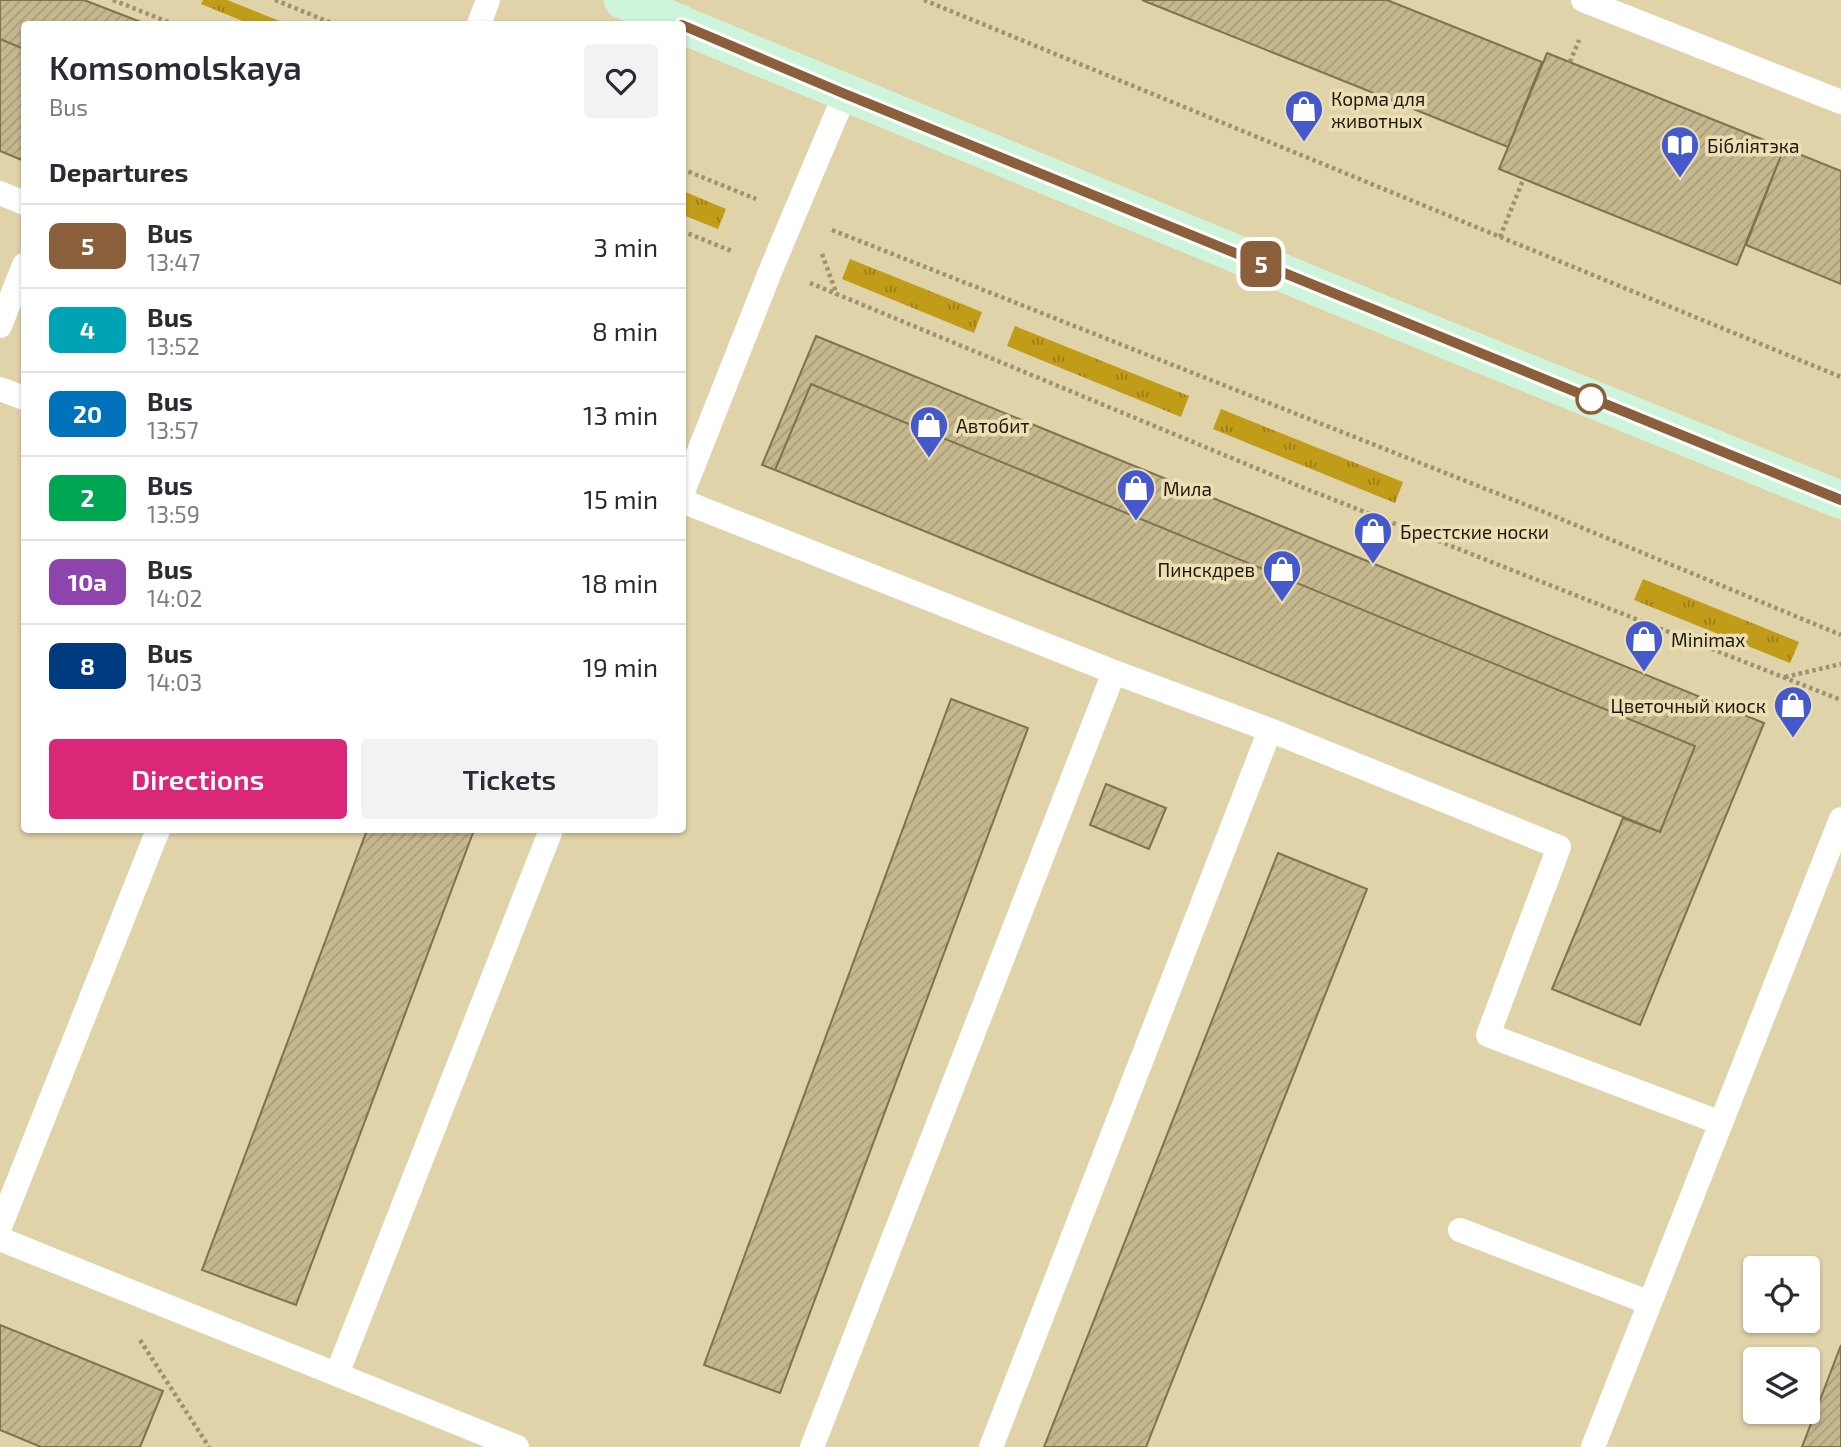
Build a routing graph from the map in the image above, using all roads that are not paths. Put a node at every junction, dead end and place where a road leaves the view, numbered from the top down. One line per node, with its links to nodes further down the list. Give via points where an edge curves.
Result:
1 (488, 0): 4 (lane)
2 (623, 0): 5 (main road)
3 (1583, 0): 8 (lane)
4 (480, 21)
5 (673, 21)
6 (686, 27): 7 (main road)
7 (845, 94): 15 (lane); 16 (main road)
8 (1841, 102)
9 (0, 193): 10 (lane)
10 (21, 202)
11 (21, 273): 12 (lane)
12 (0, 326)
13 (0, 389): 14 (lane)
14 (21, 397)
15 (686, 484)
16 (1841, 500)
17 (686, 503): 18 (lane)
18 (1114, 672): 19 (lane); 30 (lane)
19 (1270, 730): 23 (lane, via 1559,847 1488,1035); 31 (lane)
20 (1841, 819): 23 (lane)
21 (157, 833): 24 (lane)
22 (550, 833): 28 (lane)
23 (1721, 1123): 27 (lane)
24 (0, 1227)
25 (1460, 1230): 27 (lane)
26 (0, 1239): 28 (lane)
27 (1650, 1303): 32 (lane)
28 (337, 1374): 29 (lane)
29 (517, 1447)
30 (812, 1447)
31 (990, 1447)
32 (1593, 1447)

